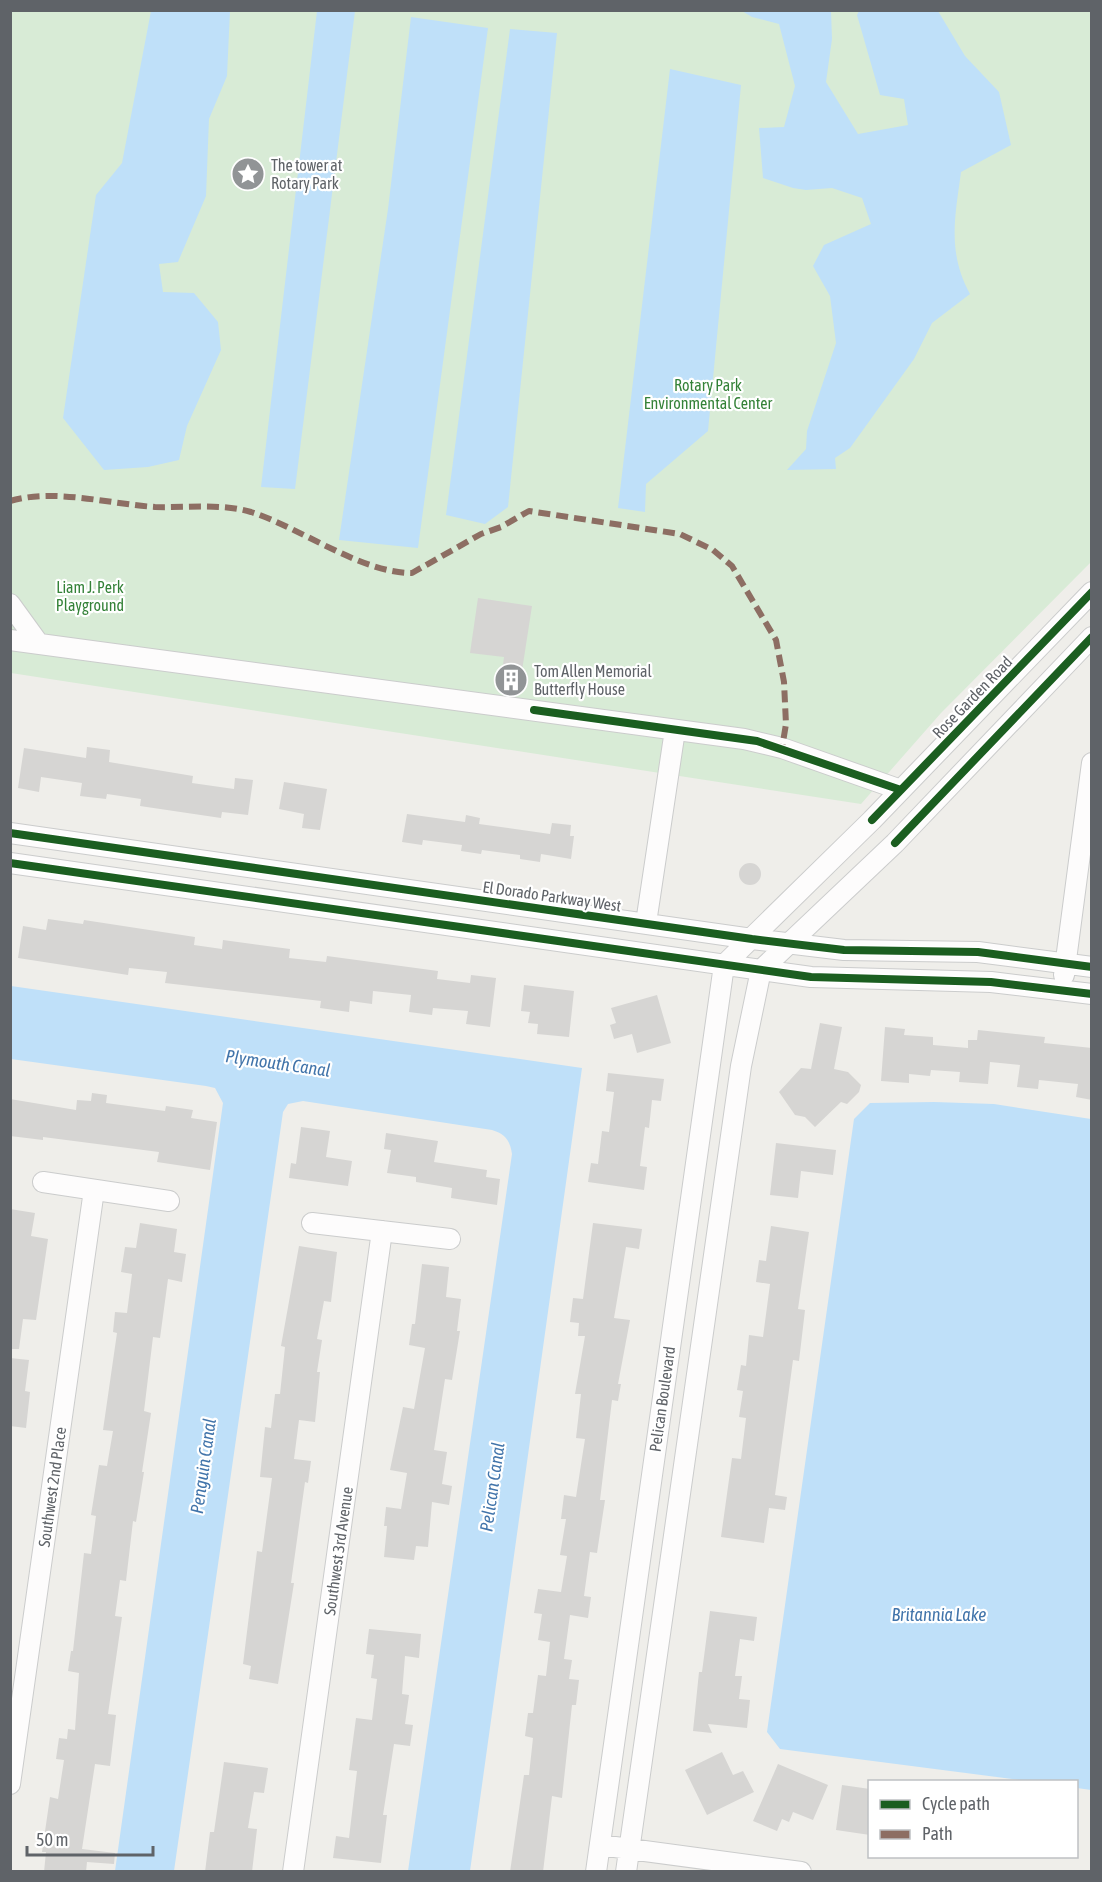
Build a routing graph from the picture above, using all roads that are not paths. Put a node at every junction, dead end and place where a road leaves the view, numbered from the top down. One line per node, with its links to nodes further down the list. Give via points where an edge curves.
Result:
1 (1092, 592): 8 (street, Rose Garden Road)
2 (10, 604): 5 (street)
3 (1092, 637): 15 (street, via 895,843)
4 (10, 640): 5 (street)
5 (39, 644): 6 (street)
6 (675, 730): 8 (street, via 769,744); 13 (street)
7 (1092, 764): 16 (street)
8 (901, 790): 14 (street, Rose Garden Road)
9 (10, 833): 11 (street, El Dorado Parkway West)
10 (10, 863): 12 (street)
11 (370, 884): 12 (street); 13 (street, El Dorado Parkway West)
12 (364, 914): 17 (street)
13 (646, 923): 14 (street, El Dorado Parkway West)
14 (752, 939): 15 (street, El Dorado Parkway West); 17 (street)
15 (792, 943): 16 (street, El Dorado Parkway West, via 844,950 978,952); 19 (street)
16 (1066, 963): 18 (street, El Dorado Parkway West); 20 (street)
17 (724, 965): 19 (street); 29 (street, Pelican Boulevard)
18 (1092, 967)
19 (761, 970): 20 (street, via 811,977 991,982); 30 (street, Pelican Boulevard, via 741,1066)
20 (1062, 990): 21 (street)
21 (1092, 994)
22 (43, 1182): 23 (street)
23 (94, 1190): 24 (street); 28 (street, Southwest 2nd Place)
24 (169, 1201)
25 (312, 1223): 26 (street)
26 (382, 1231): 27 (street); 31 (street, Southwest 3rd Avenue)
27 (450, 1239)
28 (10, 1784)
29 (600, 1845): 30 (street); 32 (street, Pelican Boulevard)
30 (630, 1849): 33 (street, Pelican Boulevard); 34 (street)
31 (293, 1872)
32 (596, 1872)
33 (626, 1872)
34 (801, 1872)

